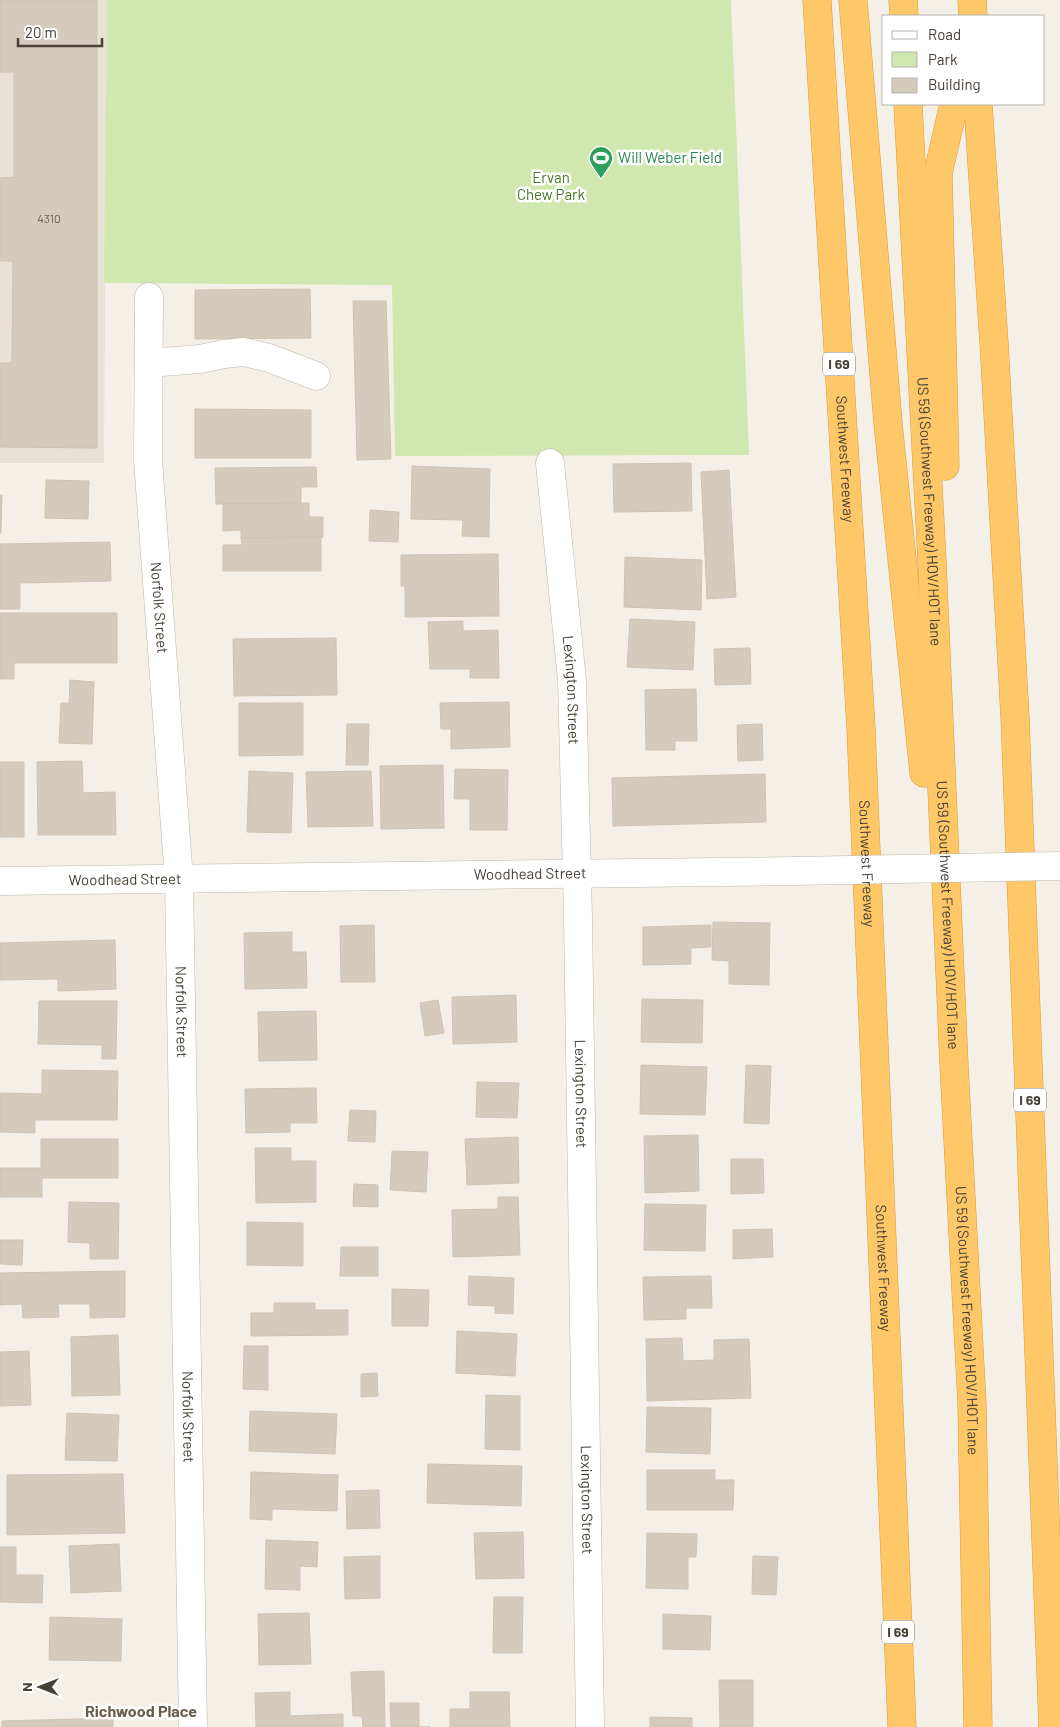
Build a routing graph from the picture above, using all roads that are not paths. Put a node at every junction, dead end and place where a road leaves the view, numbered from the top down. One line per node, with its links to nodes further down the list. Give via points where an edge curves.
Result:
1 (817, 0): 21 (highway, Southwest Freeway / I 69, via 861,728)
2 (853, 0): 18 (highway, via 888,423)
3 (903, 0): 5 (highway)
4 (972, 0): 6 (highway)
5 (904, 15)
6 (972, 15)
7 (908, 105): 18 (highway, US 59 (Southwest Freeway) HOV/HOT lane)
8 (954, 105): 18 (highway, via 938,173 951,676)
9 (978, 105): 23 (highway, I 69, via 1015,717)
10 (149, 297): 11 (street, Norfolk Street)
11 (149, 362): 12 (street, via 244,352); 16 (street, Norfolk Street, via 148,460)
12 (316, 376)
13 (550, 463): 15 (street, Lexington Street, via 572,680)
14 (1060, 866): 15 (street, Woodhead Street, bridge)
15 (577, 872): 16 (street, Woodhead Street); 20 (street, Lexington Street)
16 (179, 880): 17 (street, Woodhead Street); 19 (street, Norfolk Street)
17 (0, 882)
18 (954, 1065): 22 (highway, US 59 (Southwest Freeway) HOV/HOT lane, via 972,1404)
19 (193, 1727)
20 (590, 1727)
21 (902, 1727)
22 (978, 1727)
23 (1053, 1727)

